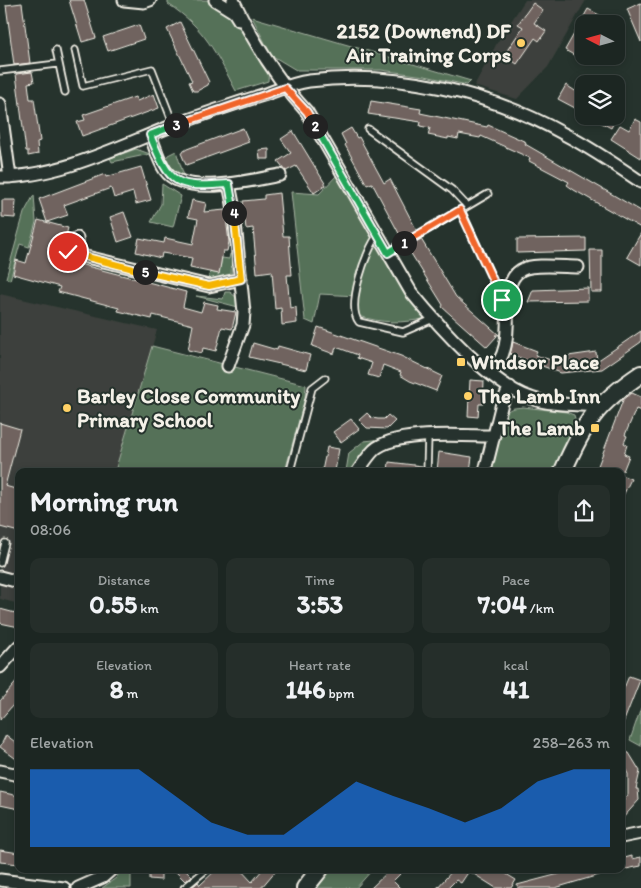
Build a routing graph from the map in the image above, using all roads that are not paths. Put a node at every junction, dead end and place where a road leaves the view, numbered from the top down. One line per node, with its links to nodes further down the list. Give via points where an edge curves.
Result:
1 (124, 0): 2 (street)
2 (150, 0)
3 (215, 0): 5 (street, via 234,12)
4 (233, 0): 5 (street)
5 (248, 31): 10 (street)
6 (56, 50): 8 (lane)
7 (75, 50): 13 (lane, via 83,86 152,69)
8 (57, 64): 9 (lane); 11 (lane)
9 (0, 71)
10 (285, 88): 13 (street); 18 (street, via 308,82 360,78 408,83 470,96 559,131); 23 (street, via 307,112)
11 (65, 92)
12 (0, 104): 17 (street)
13 (174, 126): 15 (street)
14 (368, 129): 21 (lane, via 452,190)
15 (150, 135): 17 (street, via 74,163); 19 (street, via 166,171 174,179 185,184)
16 (280, 175): 19 (street)
17 (5, 178)
18 (641, 182)
19 (229, 184): 27 (street)
20 (488, 194): 21 (lane)
21 (467, 206): 22 (lane)
22 (460, 210): 25 (lane); 28 (lane)
23 (378, 235): 25 (street); 29 (lane, via 370,245 354,299 356,318 360,322 403,332)
24 (76, 238): 27 (street, via 73,254 209,286)
25 (388, 253): 29 (street)
26 (578, 267): 31 (street, via 533,267 521,270 513,278 507,312 506,348 498,365)
27 (241, 279): 30 (street, via 243,325)
28 (502, 300)
29 (432, 319): 31 (street)
30 (228, 366)
31 (490, 372): 34 (street)
32 (641, 374): 35 (street)
33 (325, 378): 38 (lane, via 312,388)
34 (510, 387): 35 (street, via 544,402); 37 (street)
35 (600, 406): 42 (street, via 578,438)
36 (428, 436): 37 (street); 39 (street, via 404,438 375,448); 40 (lane)
37 (493, 436): 41 (street)
38 (291, 468)
39 (360, 468)
40 (427, 468)
41 (486, 468)
42 (564, 468)
43 (5, 543): 44 (lane)
44 (0, 563)
45 (0, 577): 46 (street)
46 (15, 581)
47 (15, 650): 48 (street)
48 (0, 667)
49 (0, 771): 50 (street)
50 (15, 774)
51 (641, 833): 52 (street)
52 (625, 836)
53 (108, 873): 59 (street)
54 (202, 873): 56 (lane)
55 (317, 873): 61 (street)
56 (200, 875): 60 (lane)
57 (0, 880): 58 (street)
58 (64, 888)
59 (78, 888)
60 (184, 888)
61 (305, 888)

